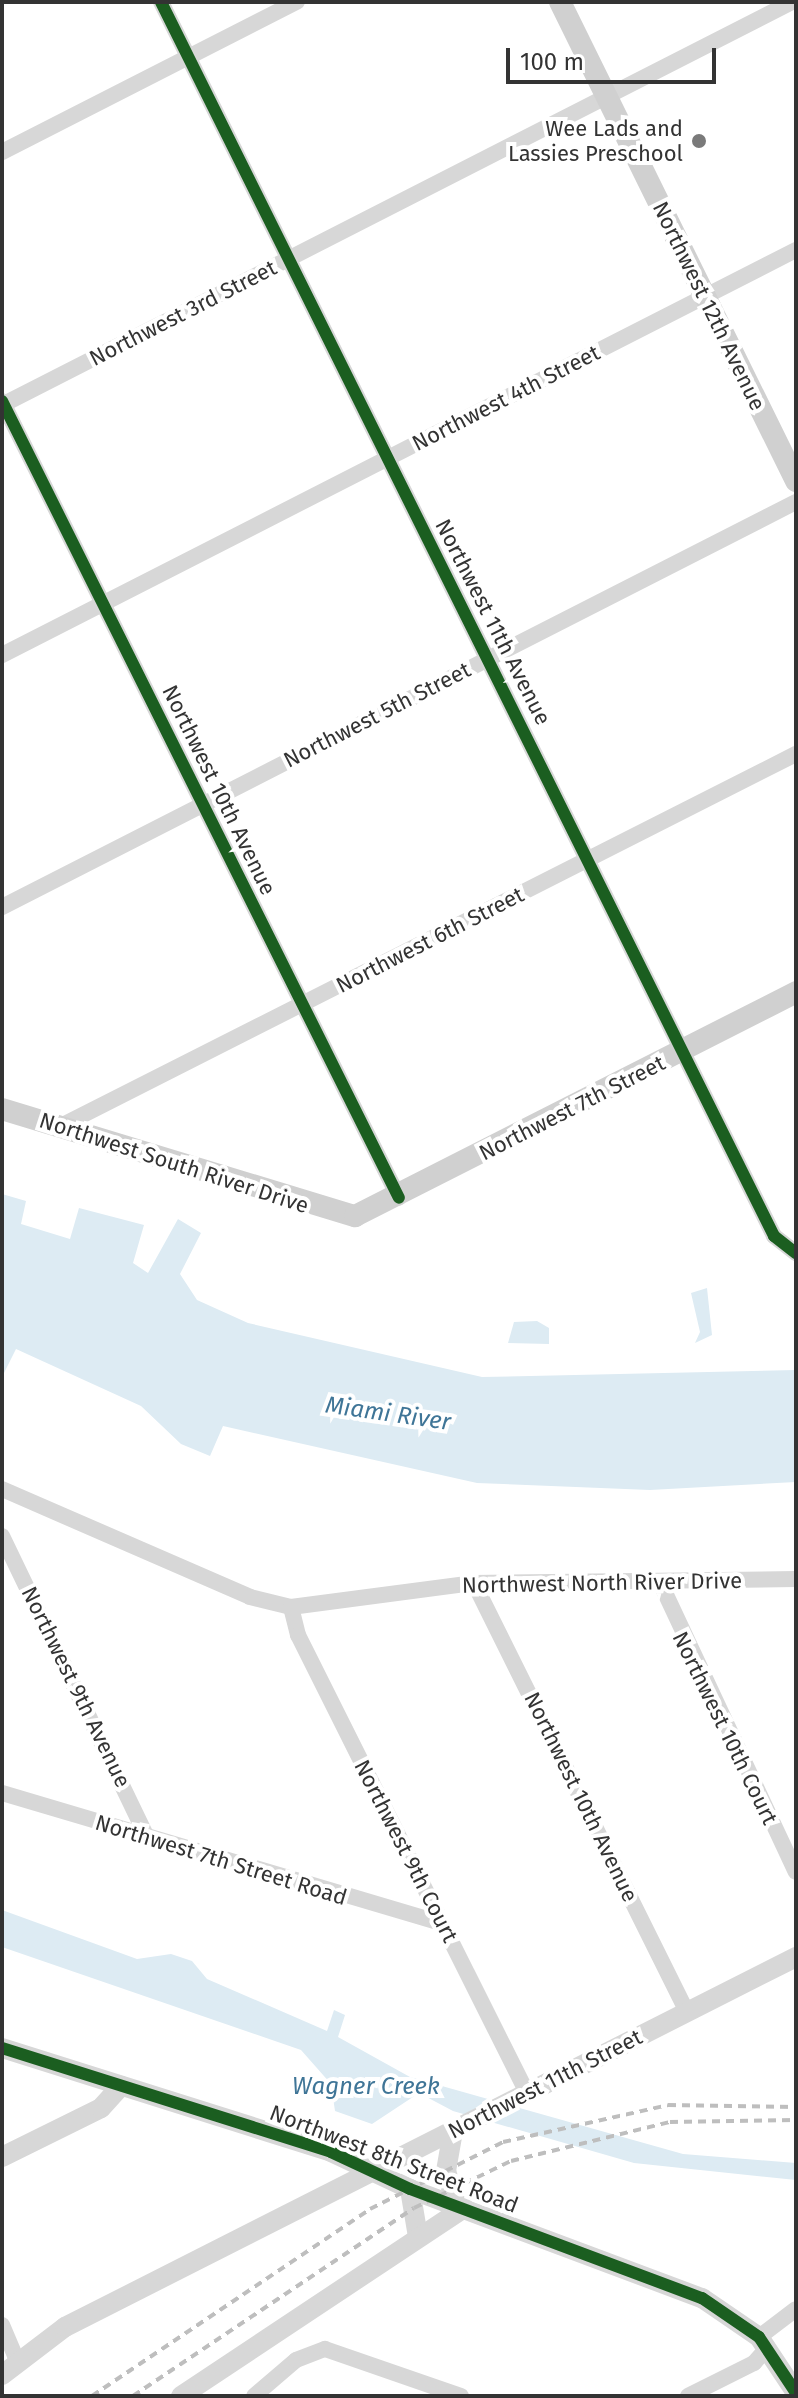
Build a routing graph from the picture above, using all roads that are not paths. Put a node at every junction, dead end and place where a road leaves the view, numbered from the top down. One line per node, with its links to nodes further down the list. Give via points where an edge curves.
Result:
1 (161, 2): 5 (street, Northwest 11th Avenue)
2 (297, 2): 5 (street)
3 (560, 2): 6 (main road, Northwest 12th Avenue)
4 (792, 2): 6 (street, Northwest 3rd Street)
5 (189, 57): 7 (street); 9 (street, Northwest 11th Avenue)
6 (606, 97): 9 (street, Northwest 3rd Street); 10 (main road, Northwest 12th Avenue)
7 (2, 152)
8 (796, 250): 10 (street, Northwest 4th Street)
9 (288, 260): 11 (street, Northwest 3rd Street); 12 (street, Northwest 11th Avenue)
10 (704, 297): 12 (street, Northwest 4th Street); 13 (main road, Northwest 12th Avenue)
11 (3, 403): 15 (street, Northwest 10th Avenue)
12 (388, 458): 15 (street, Northwest 4th Street); 17 (street, Northwest 11th Avenue)
13 (796, 481)
14 (796, 502): 17 (street, Northwest 5th Street)
15 (104, 604): 16 (street, Northwest 4th Street); 19 (street, Northwest 10th Avenue)
16 (2, 655)
17 (488, 658): 19 (street, Northwest 5th Street); 20 (street, Northwest 11th Avenue)
18 (796, 754): 20 (street, Northwest 6th Street)
19 (203, 803): 21 (street, Northwest 5th Street); 23 (street, Northwest 10th Avenue)
20 (589, 860): 23 (street, Northwest 6th Street); 24 (street, Northwest 11th Avenue)
21 (2, 907)
22 (796, 992): 24 (main road, Northwest 7th Street)
23 (303, 1005): 26 (street, Northwest 6th Street); 27 (street, Northwest 10th Avenue)
24 (683, 1050): 27 (main road, Northwest 7th Street); 29 (street, Northwest 11th Avenue, via 774,1236)
25 (2, 1109): 26 (main road, Northwest South River Drive)
26 (63, 1125): 28 (main road, Northwest South River Drive)
27 (399, 1198): 28 (main road, Northwest 7th Street)
28 (345, 1217)
29 (796, 1253)
30 (2, 1489): 35 (street, Northwest North River Drive, via 250,1597)
31 (2, 1536): 37 (street, Northwest 9th Avenue)
32 (796, 1579): 33 (street, Northwest North River Drive)
33 (660, 1582): 34 (street, Northwest North River Drive); 38 (street, Northwest 10th Court)
34 (474, 1583): 35 (street, Northwest North River Drive); 41 (street, Northwest 10th Avenue)
35 (291, 1607): 39 (street, Northwest 9th Court, via 298,1635)
36 (2, 1793): 37 (street, Northwest 7th Street Road)
37 (148, 1839): 39 (street, Northwest 7th Street Road)
38 (796, 1872)
39 (442, 1923): 44 (street, Northwest 9th Court)
40 (796, 1957): 41 (street, Northwest 11th Street)
41 (687, 2012): 44 (street, Northwest 11th Street)
42 (2, 2048): 43 (street, Northwest 8th Street Road)
43 (121, 2086): 46 (street, via 101,2108); 47 (street, Northwest 8th Street Road)
44 (521, 2096): 45 (street, Northwest 11th Street)
45 (453, 2131): 47 (street, Northwest 11th Street); 49 (street, via 446,2171)
46 (2, 2157)
47 (375, 2172): 48 (street, Northwest 8th Street Road); 54 (street, Northwest 11th Street, via 65,2327)
48 (410, 2189): 49 (street, Northwest 8th Street Road); 50 (street)
49 (460, 2207): 50 (street); 53 (street, Northwest 8th Street Road, via 702,2298)
50 (418, 2237): 58 (street)
51 (796, 2309): 53 (street)
52 (2, 2325): 54 (street)
53 (763, 2342): 56 (street); 60 (street, via 754,2363)
54 (17, 2360): 55 (street, Northwest 11th Street)
55 (2, 2375)
56 (796, 2393)
57 (254, 2394): 59 (street, via 296,2360 325,2349)
58 (181, 2396)
59 (461, 2396)
60 (688, 2396)

